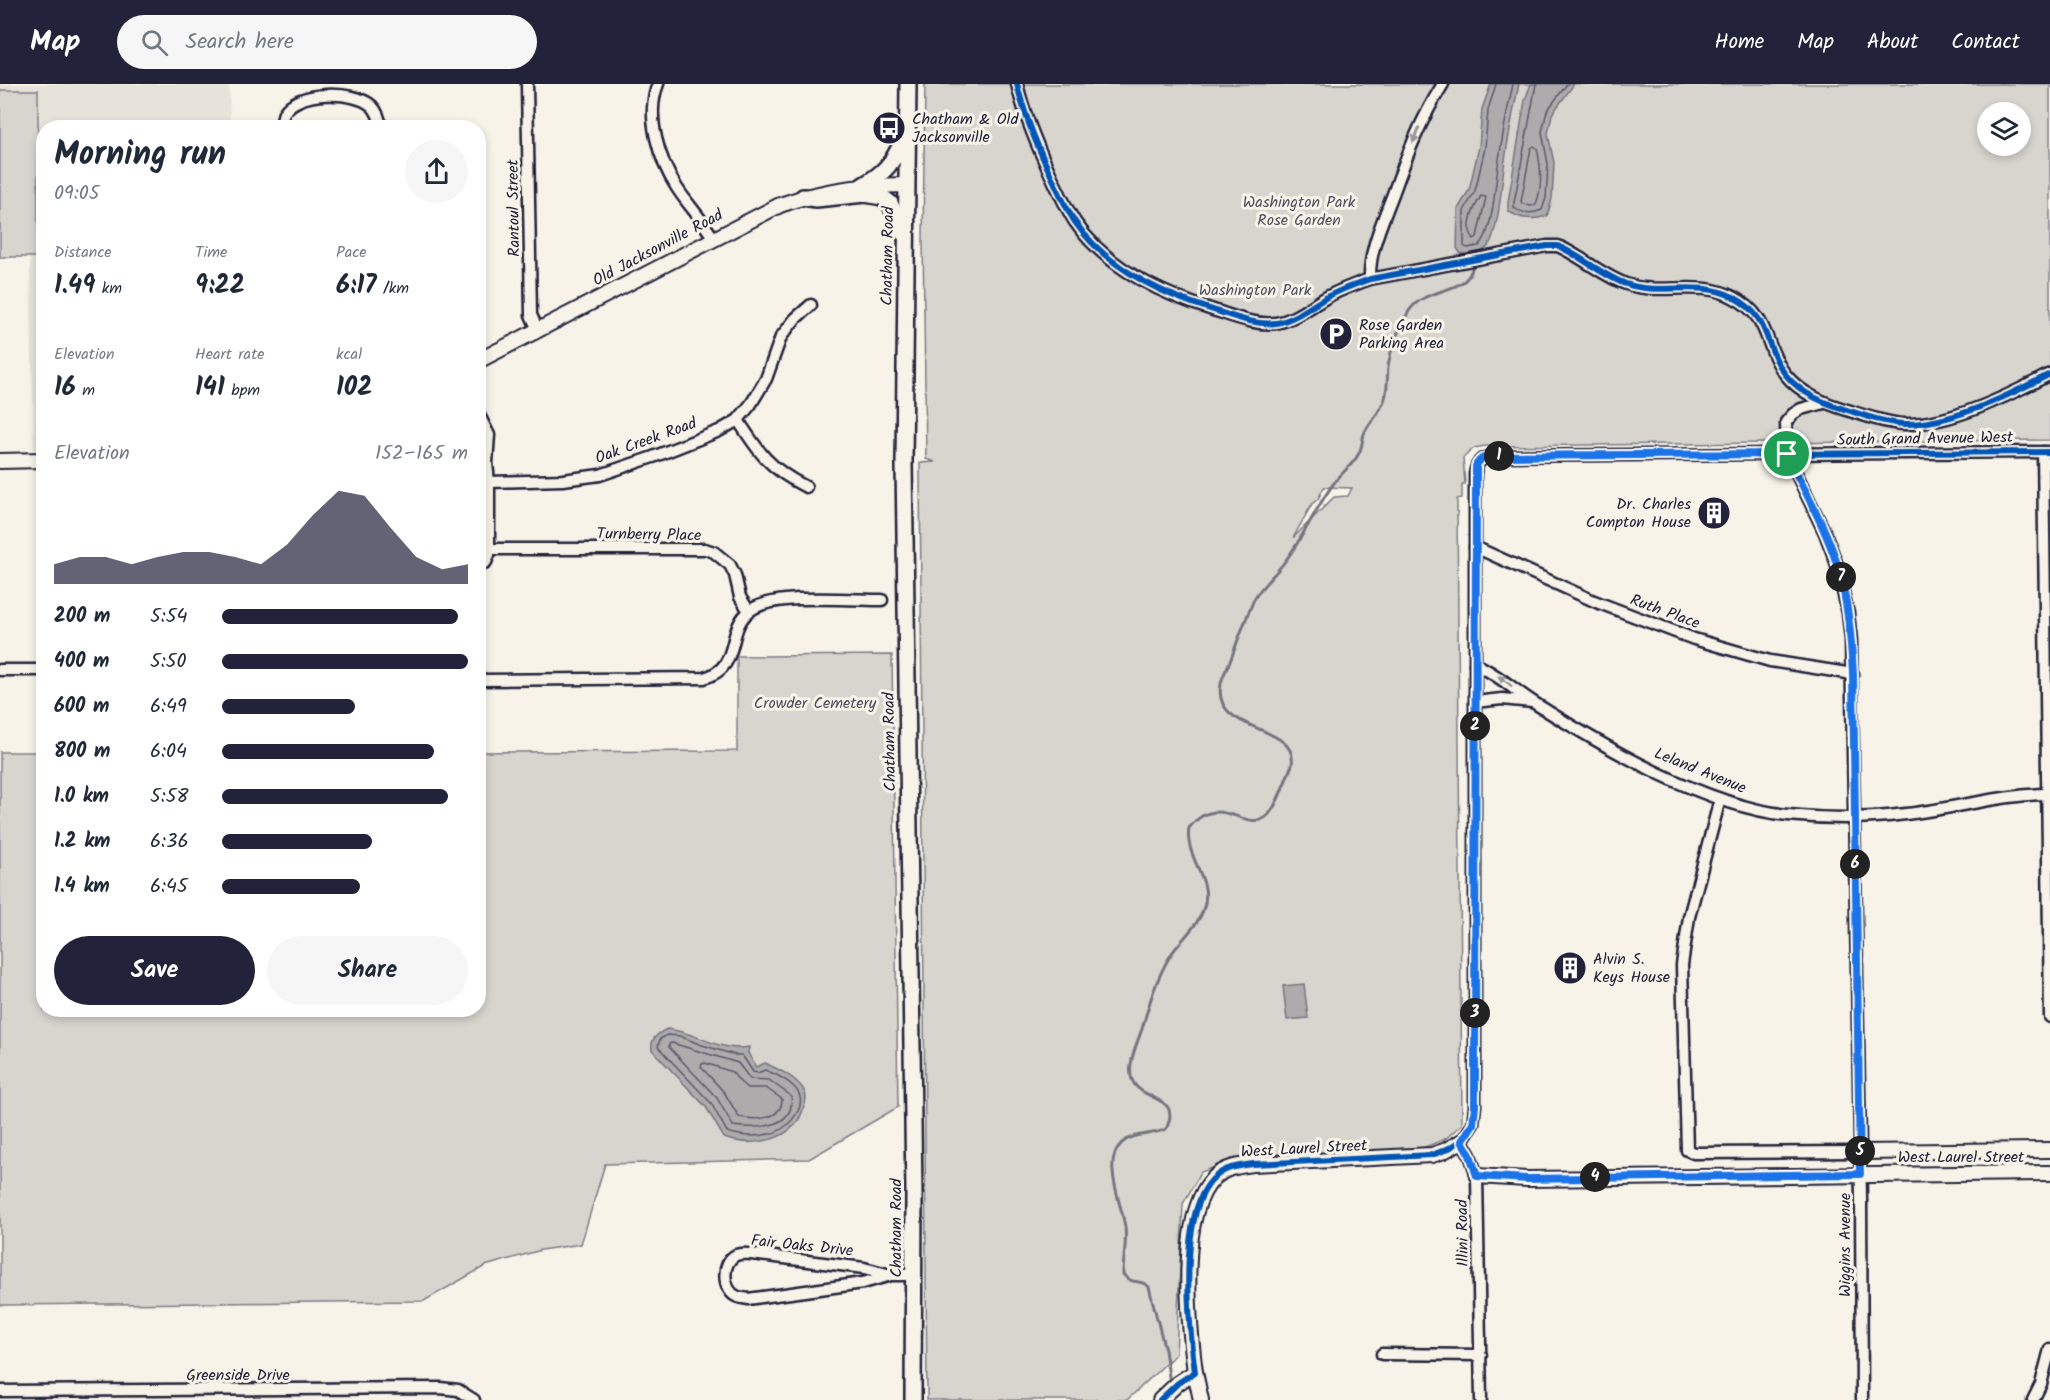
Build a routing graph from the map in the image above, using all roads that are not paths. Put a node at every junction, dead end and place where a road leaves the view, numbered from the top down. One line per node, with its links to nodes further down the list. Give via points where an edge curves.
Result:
1 (527, 84): 16 (street, Rantoul Street, via 531,315)
2 (658, 84): 12 (street, via 653,112 662,159 677,188)
3 (908, 84): 8 (main road, Chatham Road)
4 (1017, 84): 14 (street, via 1041,154 1076,222 1105,255 1158,289 1201,306 1278,323)
5 (1443, 84): 14 (street, one-way to 14, via 1417,130 1382,222)
6 (283, 120): 7 (street, via 289,107 311,97 342,95 366,101)
7 (379, 120)
8 (907, 130): 9 (main road, Chatham Road); 10 (main road, via 892,163)
9 (907, 185): 10 (street, Old Jacksonville Road); 13 (main road, Chatham Road)
10 (862, 186): 11 (street, Old Jacksonville Road)
11 (803, 196): 12 (street, Old Jacksonville Road); 13 (main road, via 882,196 897,215)
12 (713, 238): 16 (street, Old Jacksonville Road)
13 (906, 242): 52 (main road, Chatham Road, via 904,463)
14 (1370, 279): 19 (street, via 1558,246 1625,284 1644,288 1702,288 1732,296 1747,305 1763,324 1787,376 1804,392)
15 (811, 305): 20 (street, Oak Creek Road, via 784,332 760,392)
16 (538, 330): 17 (street, Old Jacksonville Road)
17 (486, 357)
18 (2050, 374): 19 (street, via 1973,409 1915,424 1884,421)
19 (1824, 402): 23 (street, via 1801,409 1786,422)
20 (738, 420): 27 (street, Oak Creek Road, via 719,431 600,475); 28 (street, via 772,467)
21 (486, 429): 26 (street)
22 (2046, 452): 23 (street, South Grand Avenue West); 41 (street)
23 (1787, 454): 29 (street, South Grand Avenue West, via 1483,457 1475,474); 37 (street, Wiggins Avenue, via 1836,562 1848,613)
24 (36, 460): 25 (street)
25 (0, 461)
26 (487, 463): 27 (street)
27 (489, 482): 30 (street)
28 (806, 488)
29 (1475, 548): 34 (street); 37 (street, Ruth Place, via 1594,601 1694,639 1770,661)
30 (489, 549): 31 (street); 33 (street, Turnberry Place, via 705,549 730,565)
31 (486, 555)
32 (882, 600): 33 (street, via 780,600)
33 (749, 611): 38 (street, via 738,624 725,666 704,678)
34 (1475, 664): 39 (street); 40 (street, Leland Avenue, one-way to 34)
35 (0, 670): 36 (street)
36 (36, 670)
37 (1853, 674): 43 (street, Wiggins Avenue)
38 (486, 680)
39 (1475, 702): 40 (street); 45 (street, via 1475,1106 1473,1124)
40 (1533, 702): 42 (street, Leland Avenue, via 1638,762)
41 (2049, 794): 43 (street, Leland Avenue, via 2007,796 1907,814); 44 (street)
42 (1720, 799): 43 (street, Leland Avenue, via 1786,815); 47 (street, West Laurel Street, via 1689,916 1682,965 1687,1150)
43 (1854, 818): 47 (street, Wiggins Avenue)
44 (2050, 1017)
45 (1462, 1141): 50 (street, Illini Road); 56 (street, West Laurel Street, via 1432,1155 1253,1164 1235,1166 1215,1176 1201,1195 1192,1226 1190,1320)
46 (2050, 1150): 47 (street, West Laurel Street)
47 (1860, 1152): 49 (street, Wiggins Avenue)
48 (2050, 1173): 49 (street, West Laurel Street)
49 (1860, 1174): 50 (street, West Laurel Street, via 1527,1179); 64 (street, Wiggins Avenue)
50 (1477, 1176): 55 (street, Illini Road)
51 (891, 1275): 51 (street, Fair Oaks Drive, via 863,1283 747,1299 736,1297 726,1282 727,1267 738,1254 864,1268); 52 (street, Fair Oaks Drive)
52 (914, 1275): 60 (main road, Chatham Road)
53 (2050, 1348): 65 (street)
54 (1382, 1354): 55 (street)
55 (1481, 1355): 63 (street, Illini Road)
56 (1195, 1372): 61 (street); 62 (street, West Laurel Street)
57 (0, 1391): 58 (street, Greenside Drive)
58 (278, 1395): 59 (street, Greenside Drive, via 449,1389)
59 (474, 1400)
60 (913, 1400)
61 (1160, 1400)
62 (1201, 1400)
63 (1481, 1400)
64 (1862, 1400)
65 (2033, 1400)

